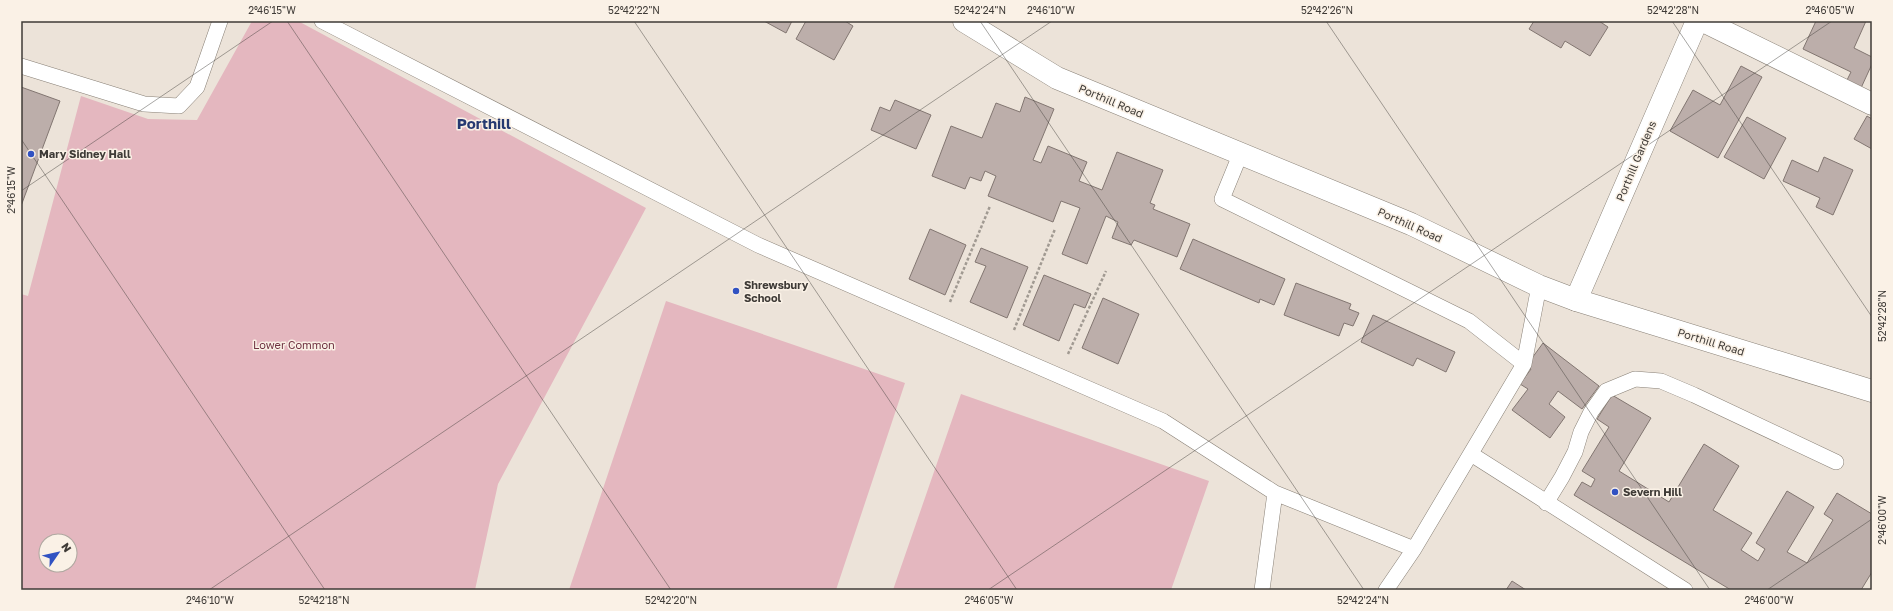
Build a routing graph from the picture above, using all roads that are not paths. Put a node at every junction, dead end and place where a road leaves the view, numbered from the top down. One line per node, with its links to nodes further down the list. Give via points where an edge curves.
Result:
1 (220, 21): 6 (lane, via 197,87 179,106 144,104)
2 (322, 21): 15 (lane, via 758,245 1163,421)
3 (964, 21): 8 (street, Porthill Road, via 1057,78)
4 (1697, 21): 10 (street, Porthill Gardens)
5 (1703, 21): 7 (street)
6 (21, 66)
7 (1872, 104)
8 (1240, 154): 9 (street, Porthill Road, via 1411,224); 11 (lane, via 1222,199 1469,320)
9 (1539, 286): 10 (street, Porthill Road); 11 (lane)
10 (1576, 300): 12 (street, Porthill Road)
11 (1524, 364): 13 (lane)
12 (1872, 391)
13 (1470, 454): 16 (lane); 17 (lane)
14 (1836, 462): 16 (lane, via 1661,381 1635,379 1606,391 1591,412 1575,452)
15 (1275, 493): 17 (lane); 18 (lane)
16 (1546, 503): 20 (lane)
17 (1414, 550): 19 (lane)
18 (1262, 590)
19 (1386, 590)
20 (1686, 590)

